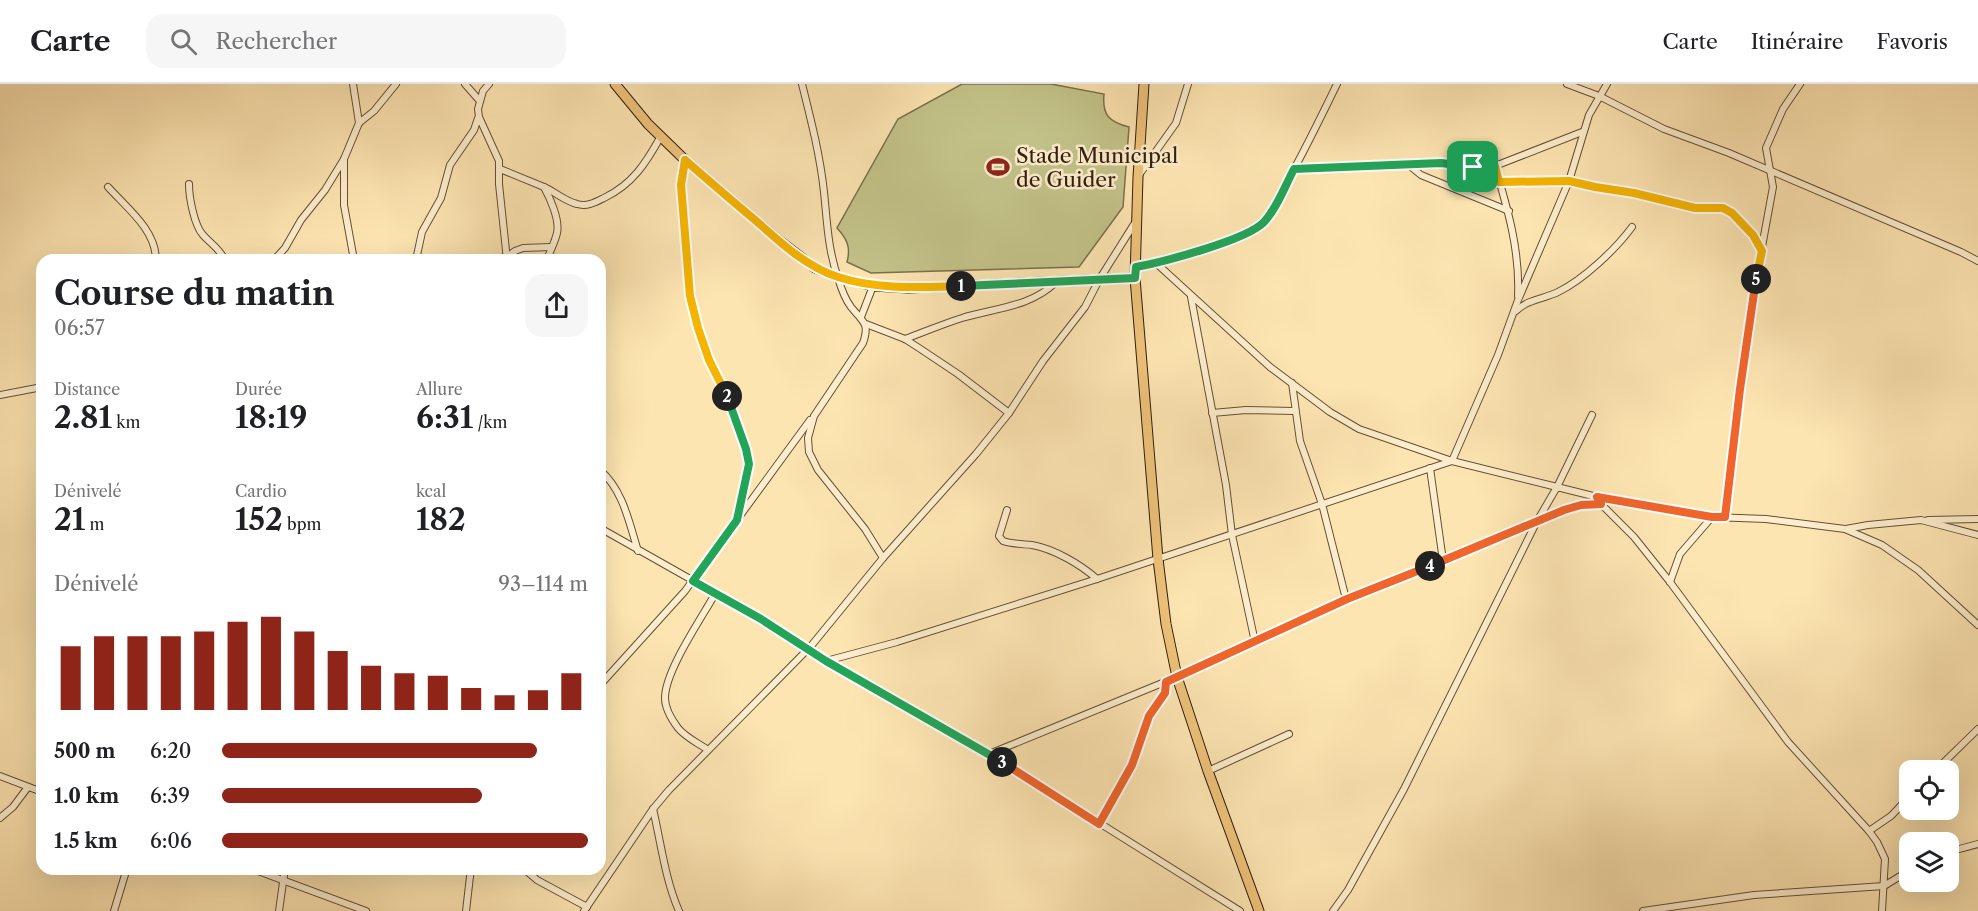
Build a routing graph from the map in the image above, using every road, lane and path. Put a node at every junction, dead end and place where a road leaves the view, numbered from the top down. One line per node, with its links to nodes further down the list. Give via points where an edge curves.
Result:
1 (353, 84): 16 (street)
2 (396, 84): 16 (street)
3 (465, 84): 14 (street)
4 (489, 84): 14 (street)
5 (615, 84): 18 (main road)
6 (802, 84): 48 (street, via 815,135)
7 (1144, 84): 26 (main road)
8 (1188, 84): 26 (street, via 1176,123)
9 (1337, 84): 24 (street)
10 (1567, 84): 13 (street)
11 (1607, 84): 13 (street)
12 (1800, 84): 25 (street, via 1767,144)
13 (1599, 96): 17 (street); 25 (street, via 1664,129)
14 (479, 100): 15 (street)
15 (479, 117): 23 (street); 41 (street, via 450,165 441,198 422,232)
16 (359, 123): 19 (street)
17 (1582, 132): 22 (street); 27 (street)
18 (661, 136): 20 (main road); 31 (street, via 648,159 621,190 597,202 578,205)
19 (344, 159): 39 (street); 40 (street, via 344,205)
20 (685, 160): 48 (main road, via 776,238 815,267); 78 (street, via 681,185 690,296 709,360 748,457)
21 (1410, 166): 22 (street); 24 (street); 32 (street, via 1421,176)
22 (1495, 166): 28 (street)
23 (500, 169): 31 (street); 42 (street)
24 (1294, 169): 46 (street, via 1264,223 1234,239)
25 (1769, 170): 36 (street, via 1773,187); 45 (street)
26 (1138, 177): 33 (main road)
27 (1569, 181): 28 (street); 36 (street, via 1695,208 1723,208 1753,235); 54 (street)
28 (1499, 182): 32 (street)
29 (189, 184): 38 (street, via 200,230)
30 (108, 187): 37 (street, via 145,228)
31 (544, 187): 35 (street, via 558,231)
32 (1509, 211): 54 (street, via 1517,252)
33 (1138, 217): 47 (main road); 50 (street)
34 (1632, 227): 55 (street, via 1620,243 1564,289 1525,303)
35 (551, 247): 43 (street, via 523,248); 44 (street)
36 (1762, 251): 76 (street, via 1752,301)
37 (155, 254)
38 (222, 254)
39 (280, 254)
40 (353, 254)
41 (417, 254)
42 (507, 254)
43 (512, 254)
44 (549, 254)
45 (1978, 261)
46 (1156, 263): 47 (street); 53 (street)
47 (1136, 267): 49 (main road)
48 (837, 277): 52 (main road); 56 (street, via 846,300)
49 (1135, 278): 50 (main road); 87 (main road)
50 (1099, 280): 51 (main road); 63 (street, via 1085,307)
51 (1056, 282): 52 (main road); 58 (street, via 1045,294 1027,301 962,318)
52 (873, 286): 56 (street)
53 (1191, 295): 59 (street); 64 (street)
54 (1518, 300): 55 (street)
55 (1513, 313): 67 (street)
56 (861, 317): 57 (street)
57 (866, 324): 58 (street); 66 (street, via 863,343)
58 (905, 339): 63 (street)
59 (1292, 383): 62 (street); 67 (street, via 1359,429)
60 (36, 388): 61 (street)
61 (0, 395)
62 (1294, 411): 64 (street); 72 (street)
63 (1009, 413): 86 (street)
64 (1212, 413): 83 (street)
65 (1592, 415): 70 (street)
66 (814, 416): 78 (street); 86 (street, via 809,452)
67 (1452, 461): 68 (street); 70 (street)
68 (1430, 468): 72 (street); 88 (street)
69 (606, 475): 85 (street, via 618,493)
70 (1557, 487): 71 (street); 80 (street)
71 (1597, 497): 73 (street); 75 (street)
72 (1322, 504): 83 (street); 93 (street)
73 (1601, 504): 80 (street, via 1581,505); 91 (street)
74 (1007, 510): 89 (street, via 999,536 1003,542 1049,551)
75 (1712, 517): 76 (street); 91 (street, via 1680,554)
76 (1725, 517): 81 (street)
77 (1978, 519): 79 (street)
78 (737, 520): 90 (street)
79 (1921, 520): 81 (street); 84 (street)
80 (1536, 523): 88 (street); 133 (street, via 1404,789)
81 (1845, 529): 94 (street, via 1882,545 1909,564)
82 (606, 532): 85 (street)
83 (1232, 535): 87 (street); 95 (street)
84 (1978, 535)
85 (639, 551): 90 (street)
86 (883, 558): 96 (street)
87 (1158, 559): 89 (street); 98 (main road)
88 (1443, 561): 93 (street)
89 (1097, 579): 97 (street)
90 (693, 581): 92 (street); 99 (street)
91 (1670, 582): 114 (street, via 1788,742)
92 (715, 594): 96 (street); 103 (street, via 666,685 665,700 680,730)
93 (1347, 599): 95 (street)
94 (1978, 625)
95 (1255, 642): 98 (street)
96 (807, 650): 97 (street); 103 (street)
97 (826, 661): 104 (street)
98 (1177, 677): 100 (street); 106 (main road)
99 (606, 678)
100 (1166, 682): 104 (street); 113 (street, via 1165,693 1149,716 1132,765)
101 (1978, 729): 105 (street)
102 (1289, 734): 106 (street)
103 (708, 750): 111 (street)
104 (989, 753): 113 (street)
105 (1946, 760)
106 (1208, 771): 132 (main road)
107 (0, 776): 108 (street)
108 (28, 787): 109 (street); 112 (street)
109 (36, 790)
110 (1899, 808): 114 (street)
111 (653, 809): 125 (street); 130 (street)
112 (0, 818)
113 (1099, 824): 131 (street)
114 (1869, 831): 124 (street, via 1885,859)
115 (1978, 844): 116 (street)
116 (1959, 849)
117 (125, 875): 126 (street)
118 (268, 875): 123 (street)
119 (283, 875): 123 (street)
120 (470, 875): 129 (street)
121 (531, 875): 125 (street)
122 (1899, 877): 124 (street)
123 (282, 880): 127 (street); 128 (street)
124 (1884, 886): 134 (street, via 1754,895); 135 (street)
125 (585, 909)
126 (114, 911)
127 (279, 911)
128 (366, 911)
129 (466, 911)
130 (679, 911)
131 (1240, 911)
132 (1258, 911)
133 (1333, 911)
134 (1643, 911)
135 (1882, 911)

